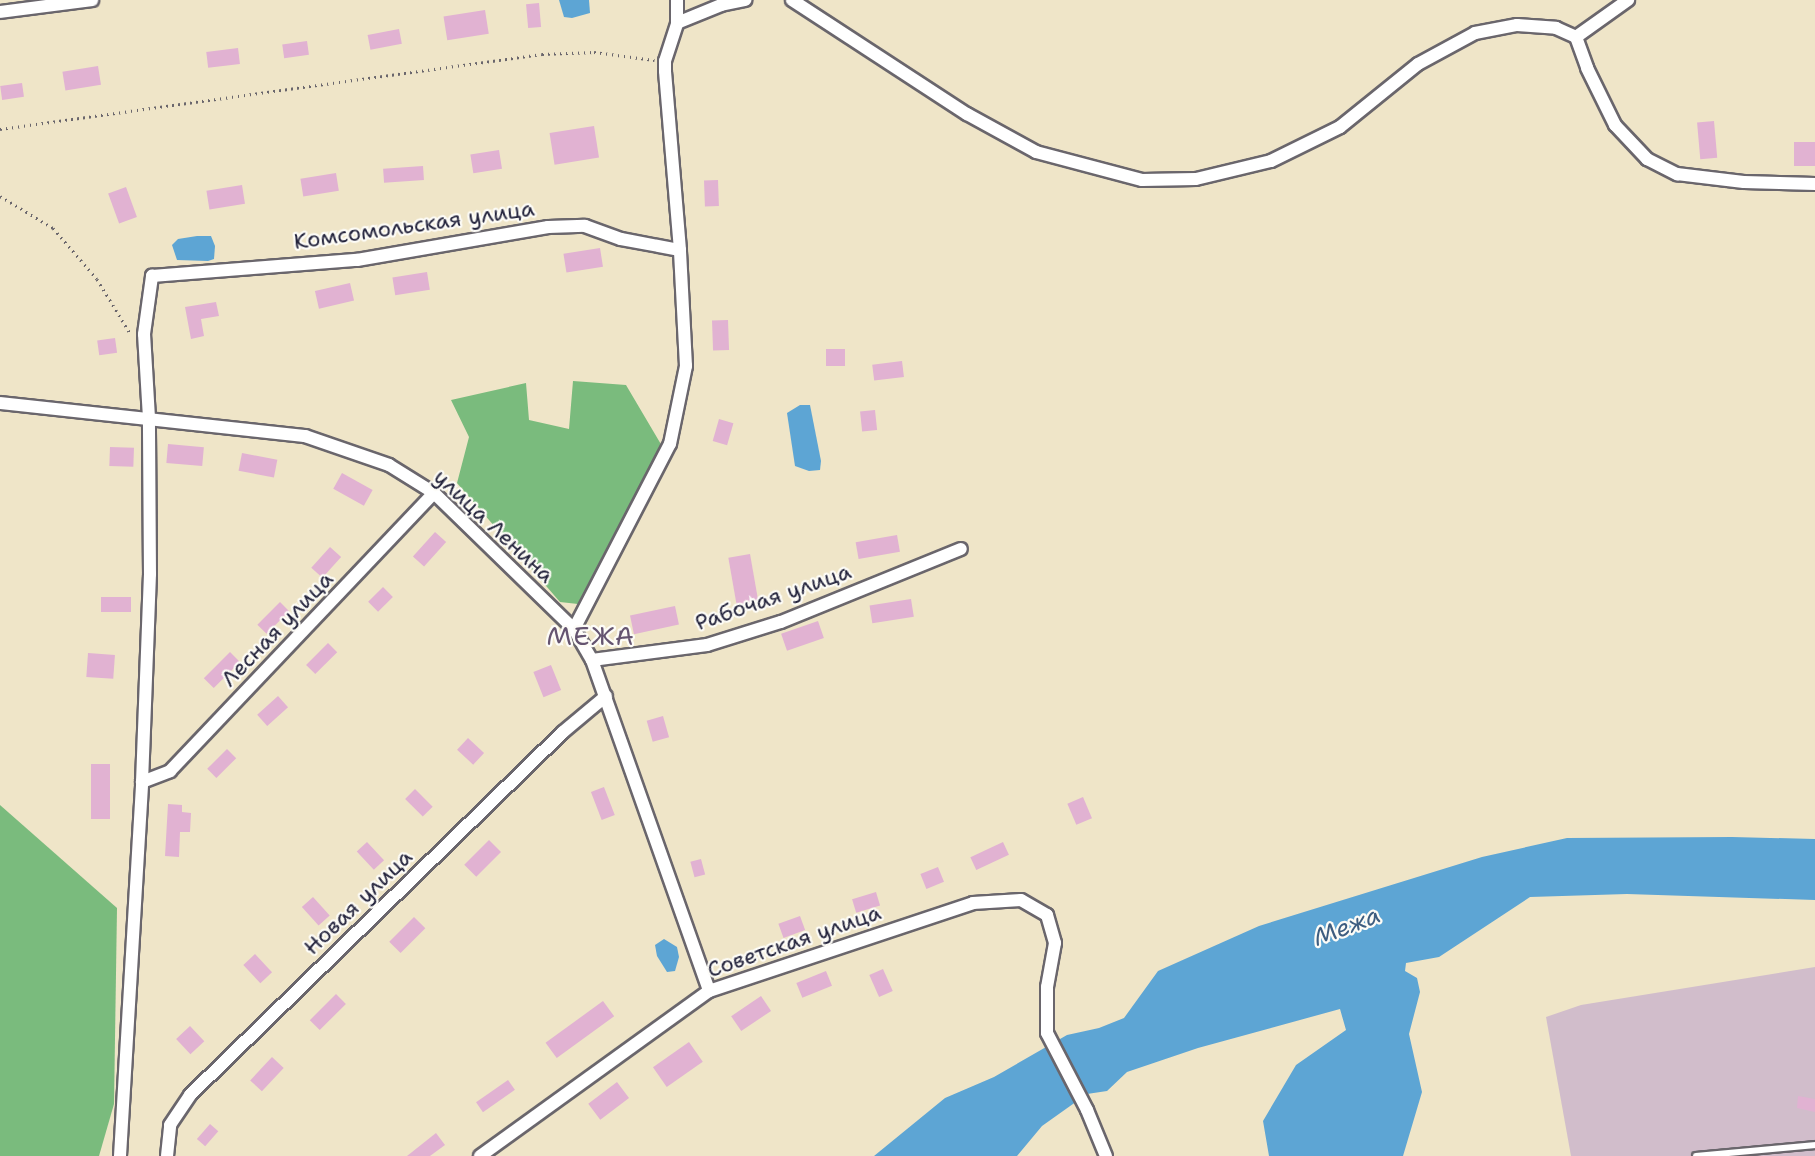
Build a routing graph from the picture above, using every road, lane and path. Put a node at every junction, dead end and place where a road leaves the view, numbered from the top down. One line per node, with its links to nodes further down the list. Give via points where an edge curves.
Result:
1 (92, 0): 6 (street)
2 (677, 0): 7 (street)
3 (745, 0): 7 (street)
4 (792, 0): 8 (street, via 968,114 1036,152 1142,180 1196,178 1271,161 1340,127 1418,64 1475,33 1517,25 1556,28)
5 (1628, 0): 8 (street)
6 (0, 12)
7 (677, 23): 9 (street)
8 (1576, 37): 11 (street, via 1615,125 1647,159 1677,174 1744,182)
9 (665, 62): 10 (path, via 594,52 542,54); 13 (street)
10 (0, 129)
11 (1815, 184)
12 (0, 196): 14 (path, via 53,228 97,279)
13 (680, 250): 14 (street, Комсомольская улица, via 621,239 585,226 548,227 357,260 152,276 144,334); 19 (street, via 686,366 670,444)
14 (146, 361): 16 (street)
15 (0, 403): 16 (street, улица Ленина)
16 (149, 418): 17 (street, улица Ленина, via 305,436 389,465); 22 (street, via 150,574)
17 (434, 493): 19 (street, улица Ленина); 22 (street, Лесная улица, via 170,771)
18 (961, 549): 20 (street, Рабочая улица, via 781,622 707,645)
19 (574, 629): 20 (street, улица Ленина)
20 (592, 660): 21 (street, улица Ленина)
21 (606, 696): 23 (street, улица Ленина); 26 (street, Новая улица, via 563,732 190,1095 170,1125)
22 (142, 782): 25 (street)
23 (709, 991): 27 (street, Советская улица); 28 (street, Советская улица, via 973,903 1021,900 1047,915 1055,943 1047,987 1047,1033)
24 (1815, 1145): 29 (lane)
25 (120, 1156)
26 (167, 1156)
27 (480, 1156)
28 (1107, 1156)
29 (1696, 1156)

